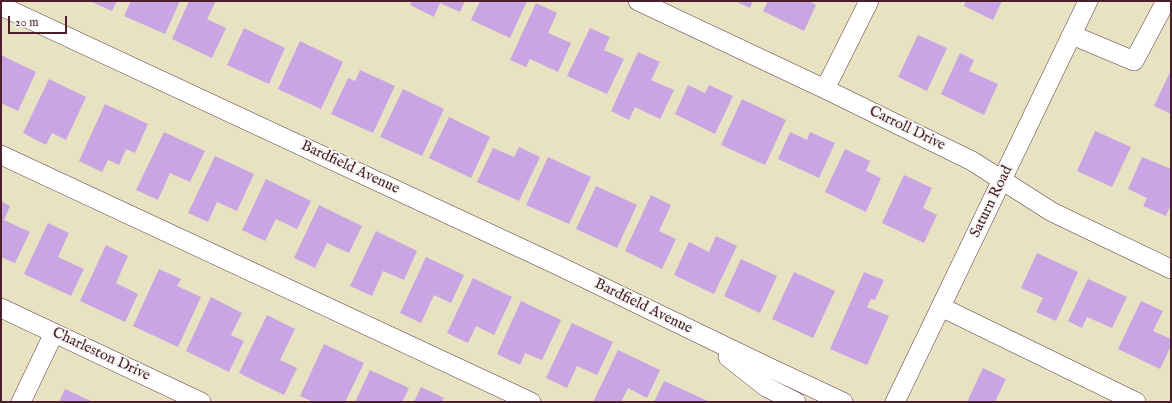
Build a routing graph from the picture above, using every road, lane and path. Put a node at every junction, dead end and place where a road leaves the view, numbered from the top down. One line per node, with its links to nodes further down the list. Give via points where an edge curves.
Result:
1 (638, 1): 7 (street, Carroll Drive)
2 (869, 1): 7 (street)
3 (1088, 1): 6 (street, Saturn Road)
4 (1166, 1): 6 (street, via 1134,61)
5 (1, 6): 14 (street, Bardfield Avenue, via 548,260)
6 (1072, 36): 9 (street, Saturn Road)
7 (825, 89): 9 (street, Carroll Drive, via 972,160)
8 (1, 155): 17 (street)
9 (1003, 179): 10 (street, Carroll Drive, via 1052,212); 11 (street, Saturn Road)
10 (1171, 269)
11 (941, 307): 20 (street, Saturn Road); 21 (street)
12 (1, 308): 13 (street, Charleston Drive)
13 (54, 333): 15 (street); 16 (street, Charleston Drive)
14 (698, 334): 18 (street, Bardfield Avenue, via 766,387); 19 (street, Bardfield Avenue)
15 (21, 402)
16 (201, 402)
17 (530, 402)
18 (796, 402)
19 (843, 402)
20 (895, 402)
21 (1136, 402)

